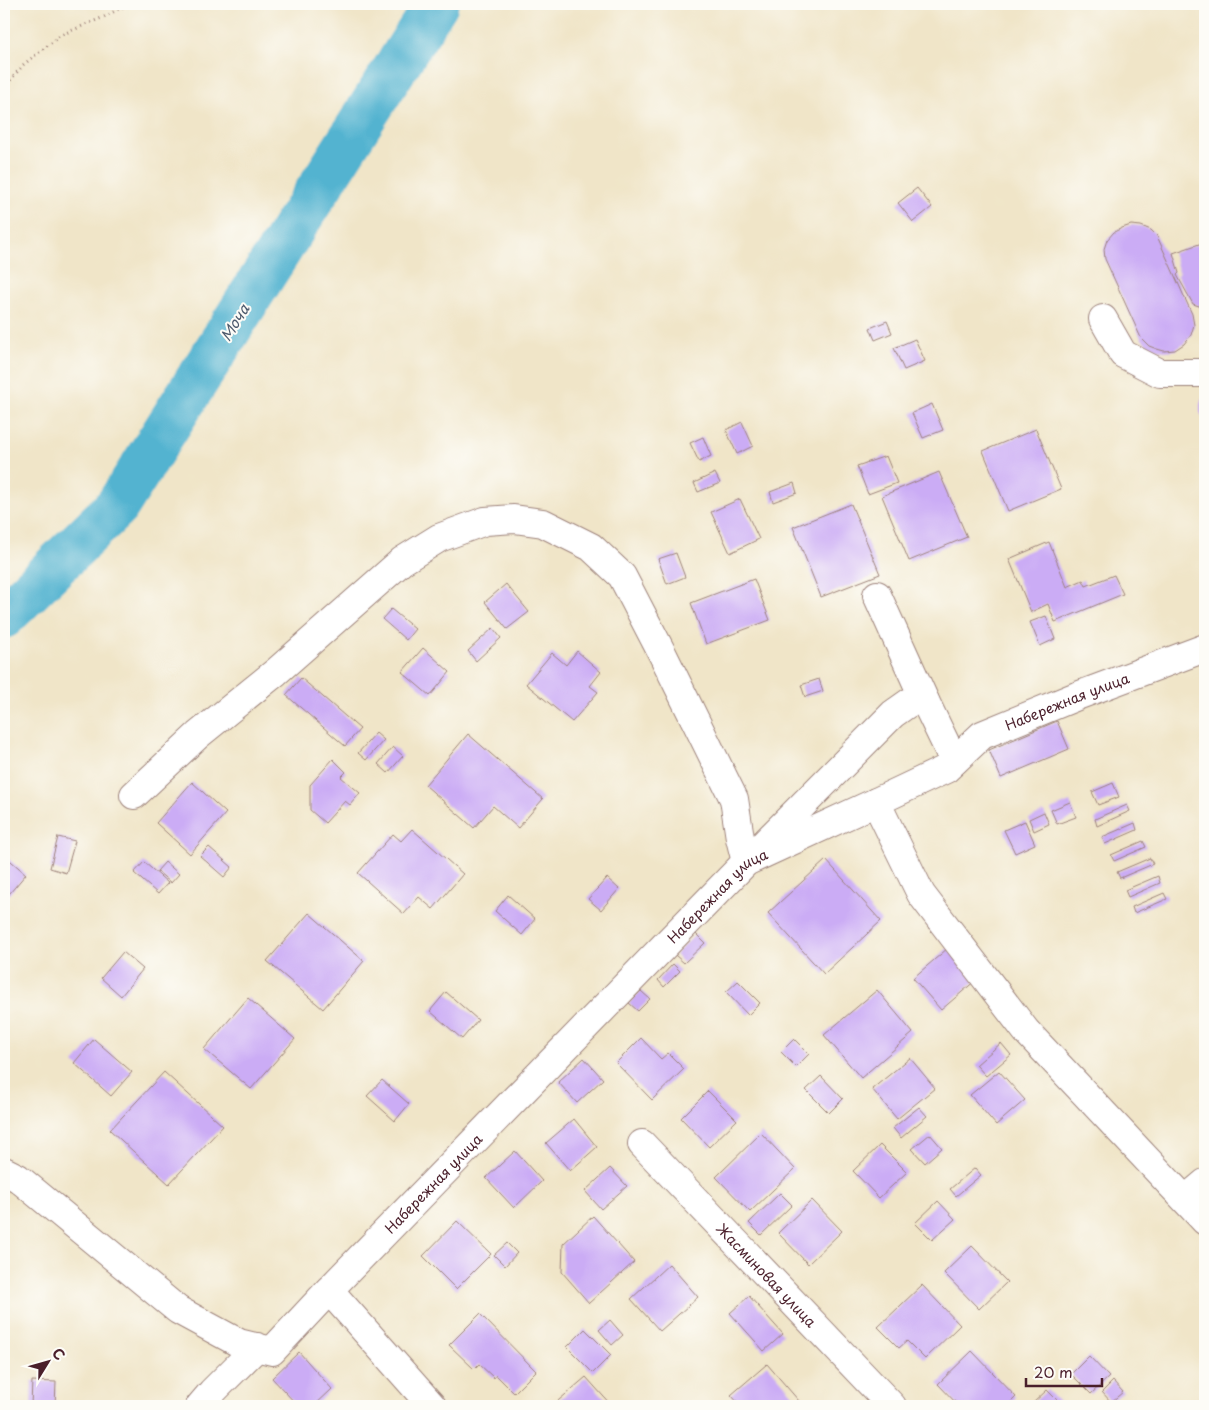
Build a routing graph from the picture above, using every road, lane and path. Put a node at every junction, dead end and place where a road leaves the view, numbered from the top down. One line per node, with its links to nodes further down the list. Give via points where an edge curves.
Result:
1 (128, 4): 2 (path, via 60,35 23,65)
2 (4, 88)
3 (1103, 319): 4 (street, via 1123,354 1160,373)
4 (1205, 373)
5 (878, 596): 7 (street)
6 (1205, 648): 8 (street, Набережная улица, via 982,736)
7 (925, 702): 8 (street); 11 (street, via 910,702 893,714)
8 (954, 762): 10 (street, Набережная улица, via 946,769)
9 (134, 795): 11 (street, via 198,734 276,672 402,561 439,538 476,524 514,519 544,523 591,547 622,576 734,798)
10 (876, 802): 11 (street, Набережная улица); 14 (street, via 921,894 1026,1031)
11 (746, 862): 16 (street, Набережная улица)
12 (642, 1144): 20 (street, Жасминовая улица)
13 (4, 1171): 17 (street, via 18,1178 178,1310 239,1343)
14 (1196, 1191): 15 (street)
15 (1205, 1221)
16 (328, 1290): 17 (street, Набережная улица, via 272,1351); 19 (street)
17 (257, 1347): 18 (street)
18 (200, 1406)
19 (432, 1406)
20 (892, 1406)

